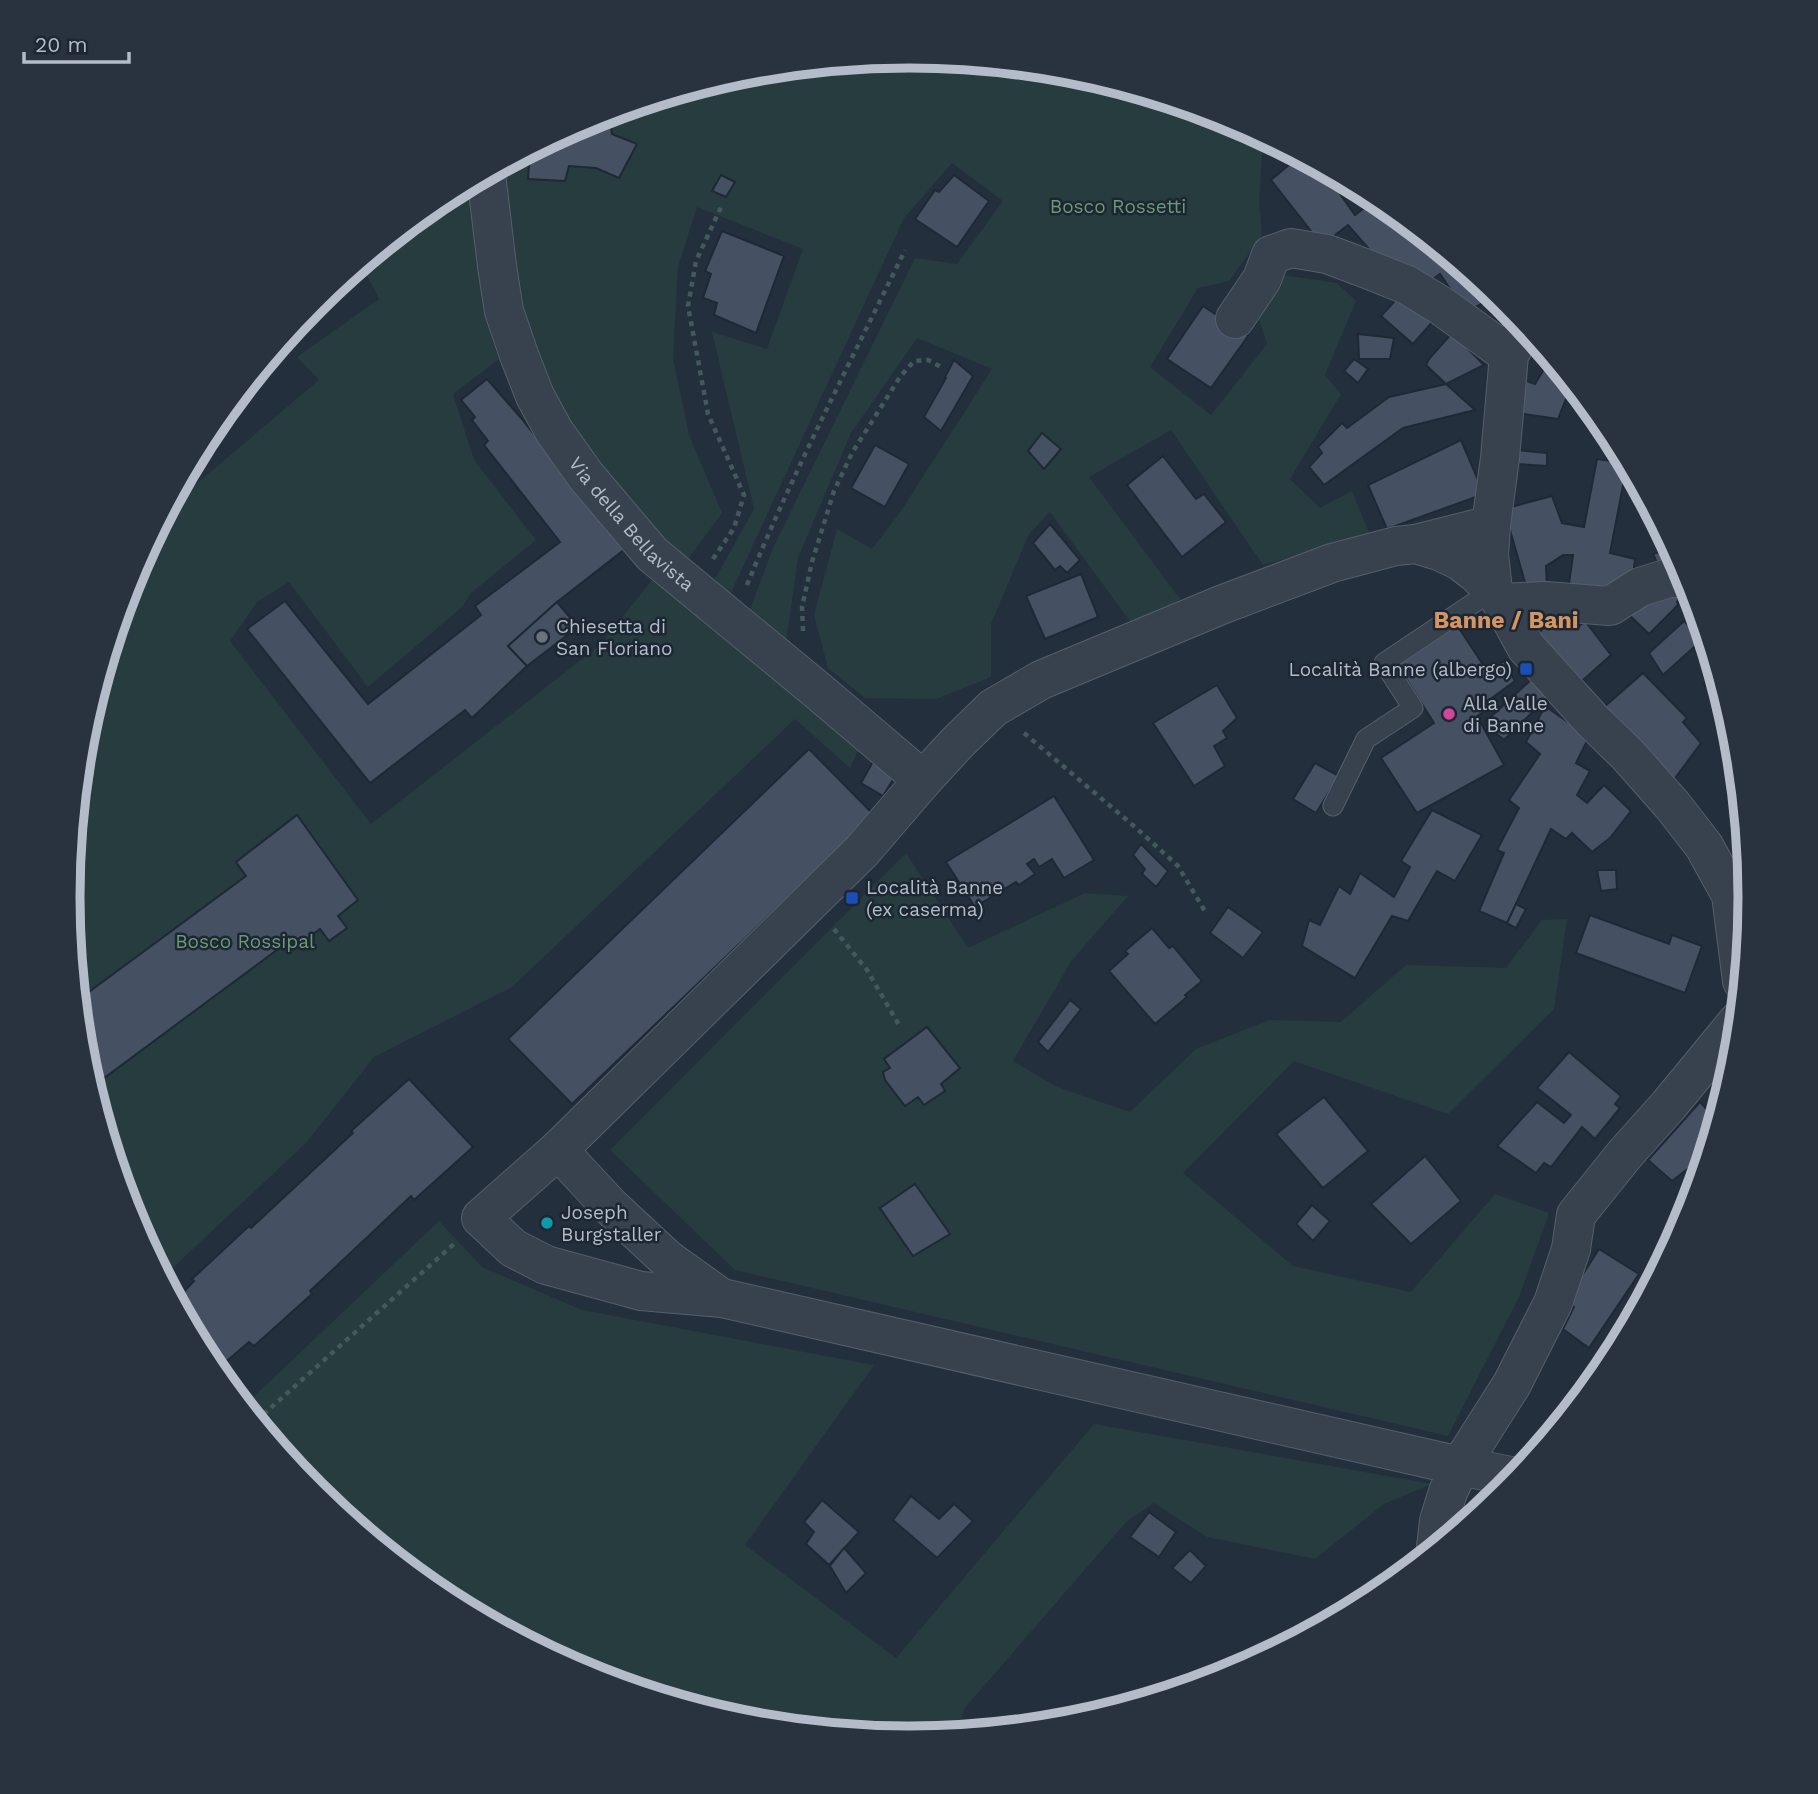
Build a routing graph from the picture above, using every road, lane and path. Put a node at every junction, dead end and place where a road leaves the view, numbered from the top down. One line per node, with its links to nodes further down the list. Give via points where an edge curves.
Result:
1 (487, 184): 10 (street, Via della Bellavista, via 504,311 535,396 554,431 612,508 652,554)
2 (722, 205): 10 (path, via 696,261 688,306 708,414 744,495 734,528)
3 (905, 250): 12 (path, via 797,470)
4 (1235, 319): 5 (street, via 1262,279 1271,255 1291,248 1327,254 1407,285)
5 (1517, 341): 7 (street)
6 (941, 367): 13 (path, via 928,360 914,361 852,453 834,491 812,562 802,607)
7 (1491, 525): 8 (street); 11 (street, via 1489,555)
8 (1416, 544): 11 (street, via 1460,561); 14 (street, via 1332,563 1221,605 1041,680)
9 (1674, 578): 11 (street, via 1640,587 1610,606)
10 (692, 588): 12 (street, Via della Bellavista)
11 (1498, 597): 16 (lane, via 1384,663 1413,708 1366,739); 17 (street, via 1526,647 1673,806 1704,846)
12 (732, 621): 15 (street, Via della Bellavista)
13 (804, 634)
14 (993, 708): 15 (street); 19 (path, via 1178,866)
15 (923, 780): 18 (street)
16 (1333, 806)
17 (1738, 903)
18 (808, 905): 20 (path, via 867,970); 22 (street)
19 (1206, 913)
20 (899, 1025)
21 (1726, 1036): 28 (street, via 1576,1214 1571,1249 1553,1303 1512,1384)
22 (558, 1150): 23 (street); 24 (street)
23 (481, 1219): 25 (street, via 513,1248 546,1265); 27 (path)
24 (656, 1249): 25 (street, via 643,1268); 26 (street)
25 (611, 1283): 26 (street, via 641,1291)
26 (722, 1298): 28 (street)
27 (263, 1415)
28 (1460, 1466): 29 (street); 30 (street)
29 (1503, 1474)
30 (1437, 1535)

